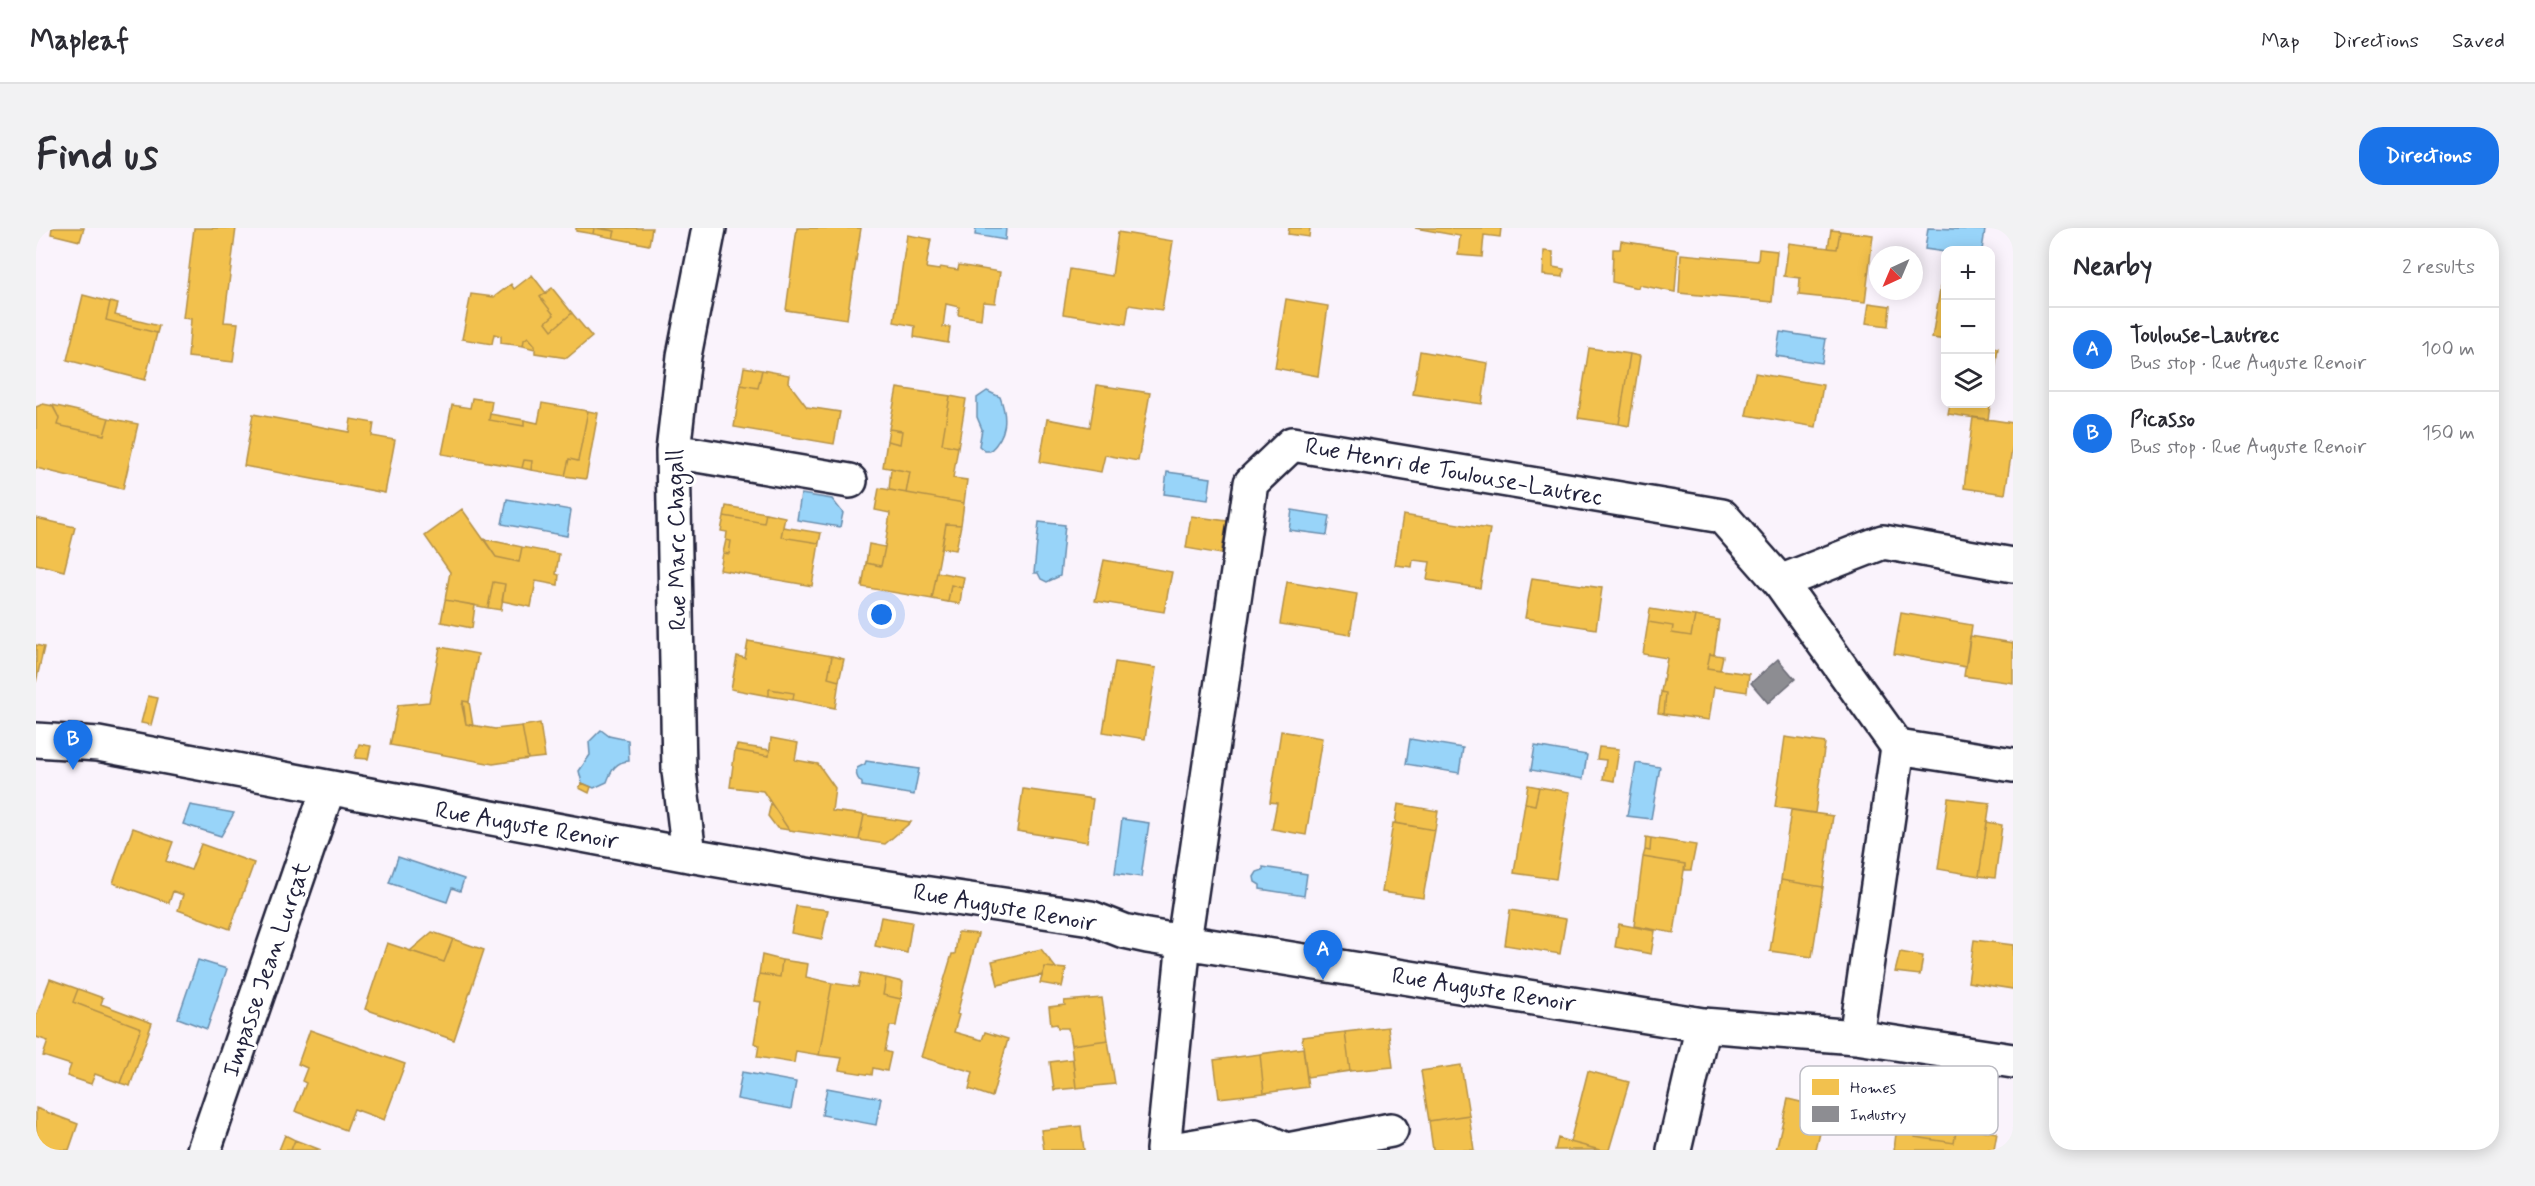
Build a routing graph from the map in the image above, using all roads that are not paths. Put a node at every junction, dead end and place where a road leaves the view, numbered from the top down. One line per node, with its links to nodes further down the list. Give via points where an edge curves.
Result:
1 (709, 228): 2 (street, Rue Marc Chagall, via 684,356)
2 (674, 451): 3 (street); 10 (street, Rue Marc Chagall, via 680,771)
3 (850, 482)
4 (2013, 565): 5 (street, via 1883,542)
5 (1780, 582): 7 (street, Rue Henri de Toulouse-Lautrec); 11 (street, Rue Henri de Toulouse-Lautrec, via 1722,516 1292,444 1251,483)
6 (36, 740): 9 (street, Rue Auguste Renoir, via 98,744)
7 (1898, 747): 8 (street); 13 (street)
8 (2013, 765)
9 (328, 789): 10 (street, Rue Auguste Renoir); 16 (street, Impasse Jean Lurçat)
10 (689, 855): 11 (street, Rue Auguste Renoir, via 1071,914 1124,931)
11 (1184, 941): 12 (street, Rue Auguste Renoir); 17 (street)
12 (1703, 1025): 13 (street, Rue Auguste Renoir); 20 (street)
13 (1856, 1037): 14 (street, Rue Auguste Renoir)
14 (2013, 1061)
15 (1391, 1130): 19 (street)
16 (204, 1150)
17 (1163, 1150)
18 (1172, 1150): 19 (street, via 1255,1136)
19 (1287, 1150)
20 (1674, 1150)

